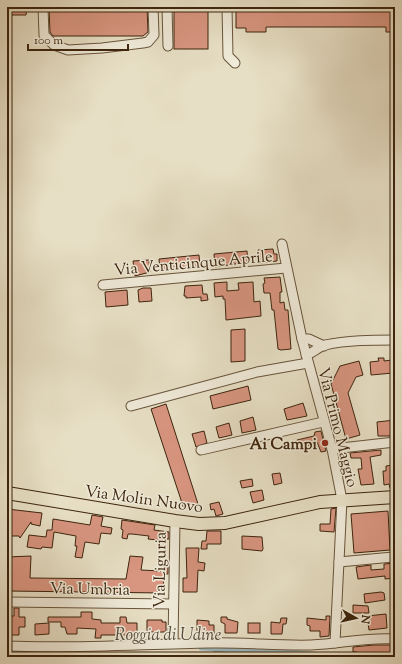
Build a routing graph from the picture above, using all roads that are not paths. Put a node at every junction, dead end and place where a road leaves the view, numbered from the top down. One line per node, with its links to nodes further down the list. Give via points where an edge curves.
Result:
1 (43, 7): 2 (street, via 44,35 54,45 68,50 148,42 154,35)
2 (153, 7)
3 (167, 7): 5 (street)
4 (227, 7): 6 (street, via 228,56)
5 (168, 46)
6 (235, 63)
7 (282, 244): 8 (street, Via Primo Maggio)
8 (286, 268): 9 (street, Via Venticinque Aprile); 10 (street, Via Primo Maggio)
9 (103, 285)
10 (302, 339): 12 (street); 13 (street, Via Primo Maggio)
11 (395, 340): 12 (street)
12 (324, 346): 13 (street)
13 (307, 359): 14 (street); 15 (street, Via Primo Maggio)
14 (131, 406)
15 (323, 422): 17 (street, Via Primo Maggio); 18 (street)
16 (395, 442): 17 (street)
17 (332, 449): 21 (street, Via Primo Maggio)
18 (201, 450)
19 (7, 493): 22 (main road, Via Molin Nuovo)
20 (395, 497): 21 (main road, Via Molin Nuovo)
21 (342, 500): 22 (main road, Via Molin Nuovo, via 320,502 224,523); 24 (street, Via Primo Maggio)
22 (175, 521): 26 (street, Via Liguria)
23 (393, 557): 24 (street)
24 (339, 562): 28 (street, Via Primo Maggio)
25 (7, 602): 26 (street, Via Umbria)
26 (173, 604): 29 (street, Via Liguria)
27 (395, 639): 28 (street, via 358,638)
28 (335, 643): 29 (street)
29 (173, 644): 30 (street)
30 (7, 646)

